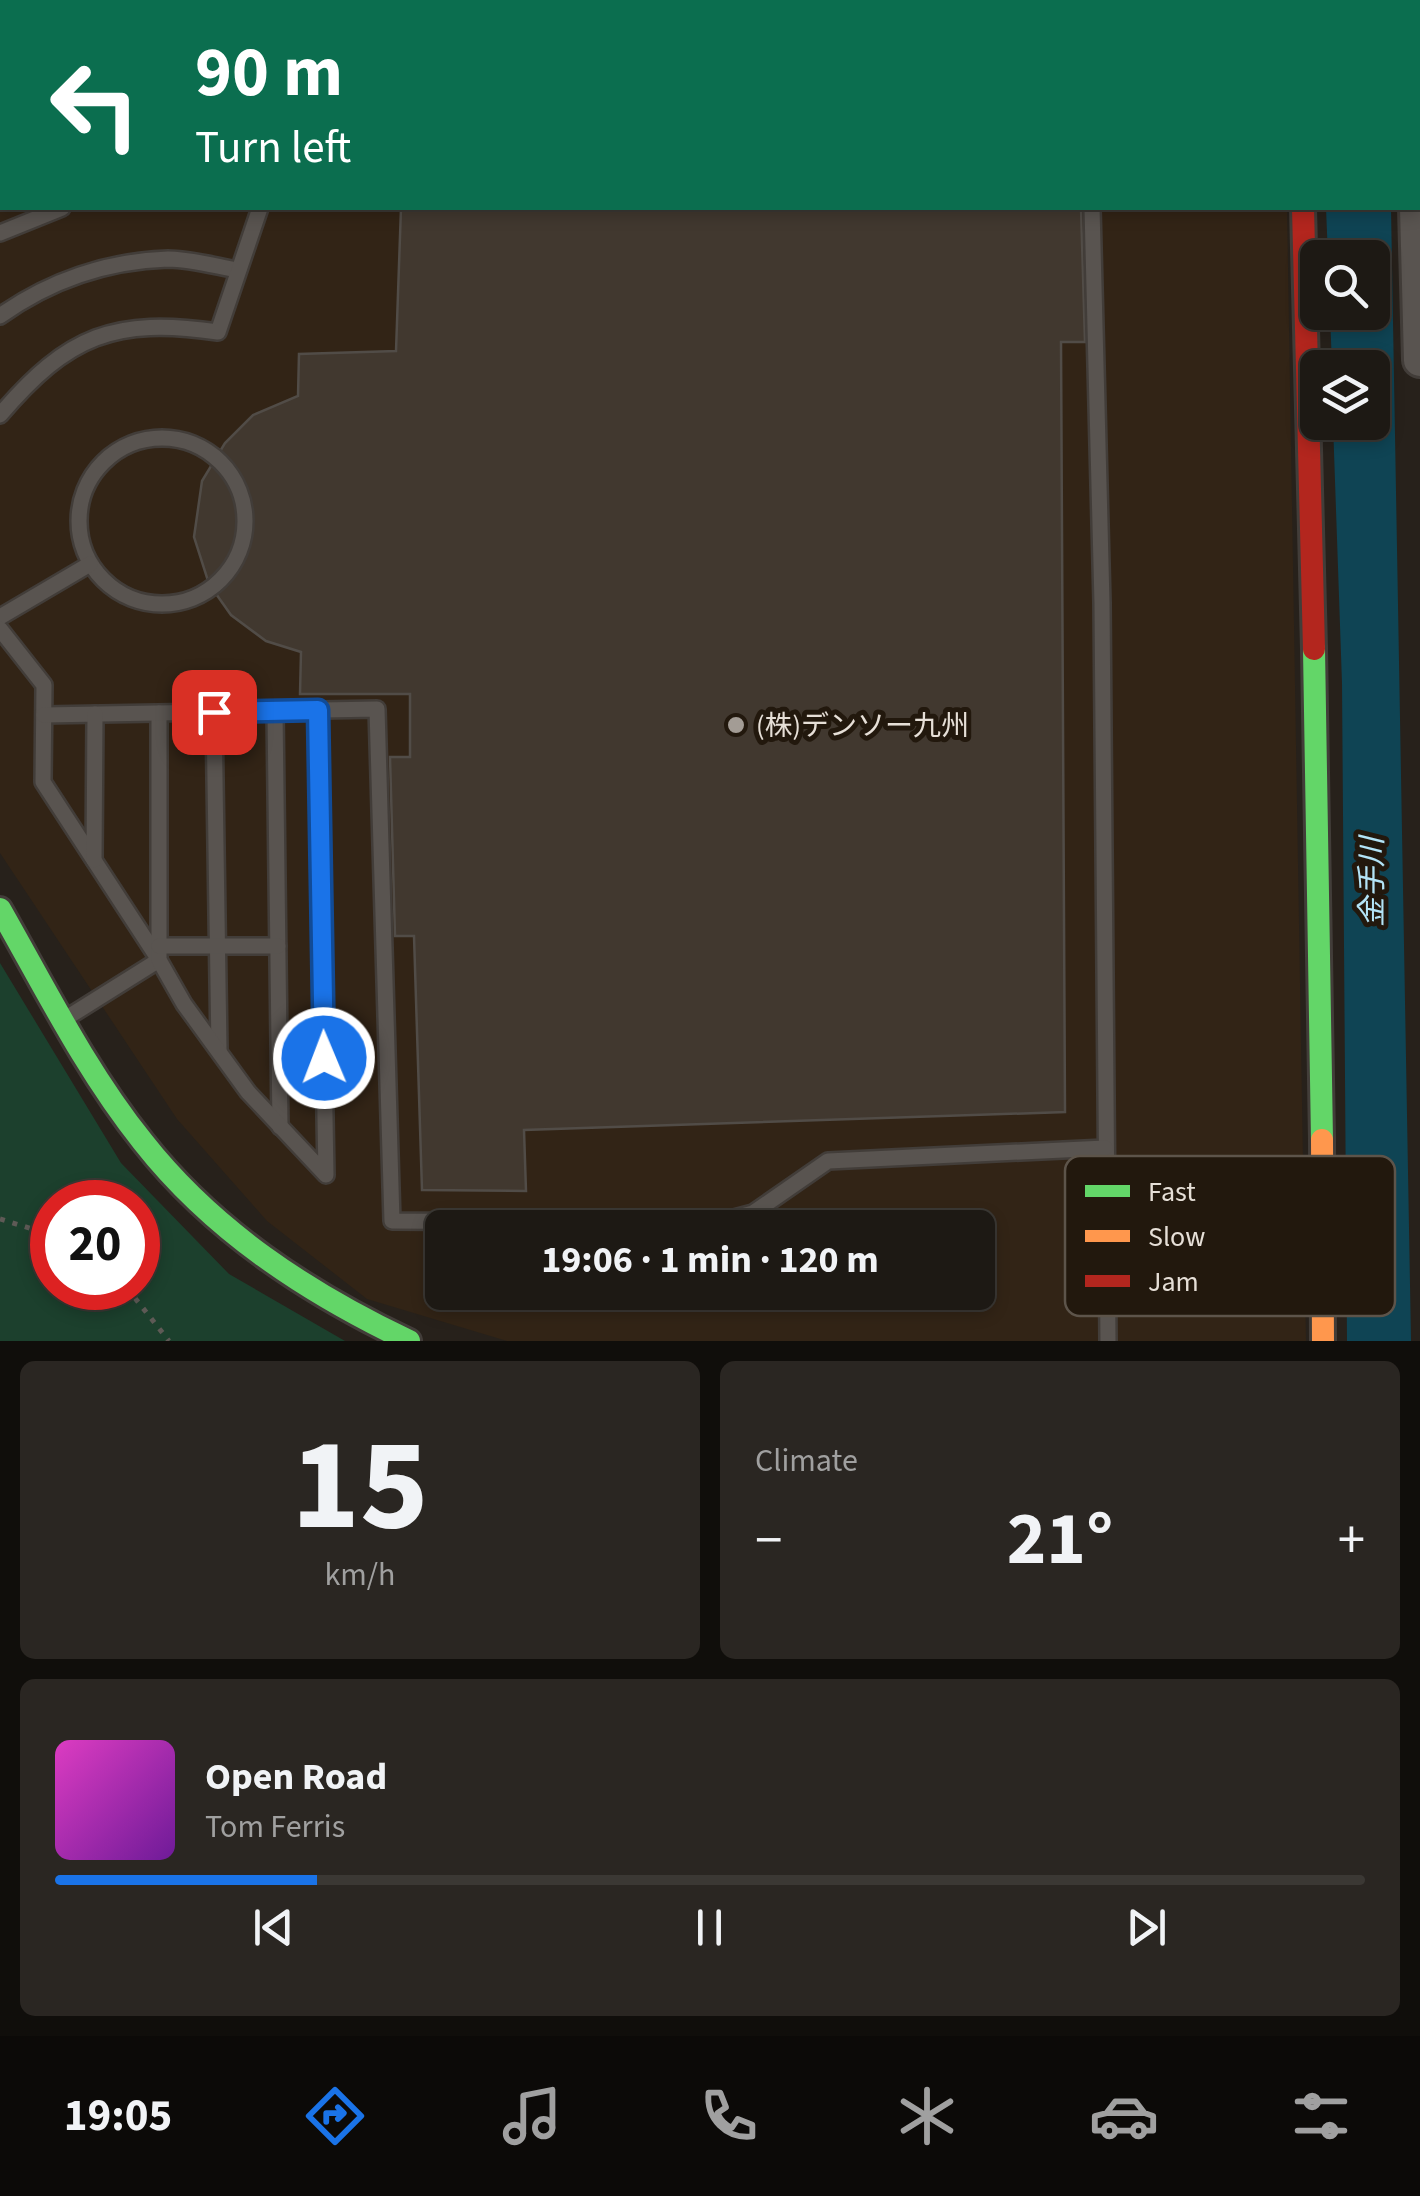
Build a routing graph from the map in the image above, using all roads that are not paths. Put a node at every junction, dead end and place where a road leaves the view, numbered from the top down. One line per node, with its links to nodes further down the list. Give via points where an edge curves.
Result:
1 (57, 210): 6 (lane)
2 (259, 210): 7 (lane)
3 (1092, 210): 28 (lane)
4 (1303, 210): 30 (street)
5 (1416, 210): 9 (street)
6 (0, 233)
7 (238, 270): 8 (lane, via 170,259 118,266 69,278); 10 (lane, via 218,332 170,325 103,334 31,378)
8 (0, 316)
9 (1420, 360)
10 (0, 415)
11 (90, 564): 11 (lane, via 79,533 81,500 95,470 119,448 150,438 183,439 212,454 234,478 245,509 243,542 229,571 205,593 174,604 141,602 112,588); 12 (lane)
12 (0, 617)
13 (0, 629): 19 (lane, via 44,685)
14 (318, 710): 15 (lane); 27 (lane, via 326,1175); 28 (lane, via 377,709 392,1221 715,1223 753,1212 828,1160)
15 (274, 711): 16 (lane); 23 (lane)
16 (214, 712): 17 (lane); 22 (lane)
17 (159, 713): 18 (lane); 24 (lane)
18 (95, 714): 19 (lane); 20 (lane)
19 (44, 715): 20 (lane, via 43,782)
20 (94, 861): 24 (lane)
21 (0, 910): 25 (street)
22 (218, 946): 23 (lane); 24 (lane); 26 (lane)
23 (278, 946): 27 (lane)
24 (159, 953): 25 (lane); 26 (lane, via 184,1004)
25 (64, 1019): 33 (street, via 116,1108 199,1206 353,1316)
26 (220, 1050): 27 (lane)
27 (280, 1127)
28 (1105, 1148): 29 (lane)
29 (1105, 1156)
30 (1322, 1156)
31 (1108, 1316): 34 (lane)
32 (1323, 1316): 35 (street)
33 (409, 1341)
34 (1108, 1341)
35 (1323, 1341)

